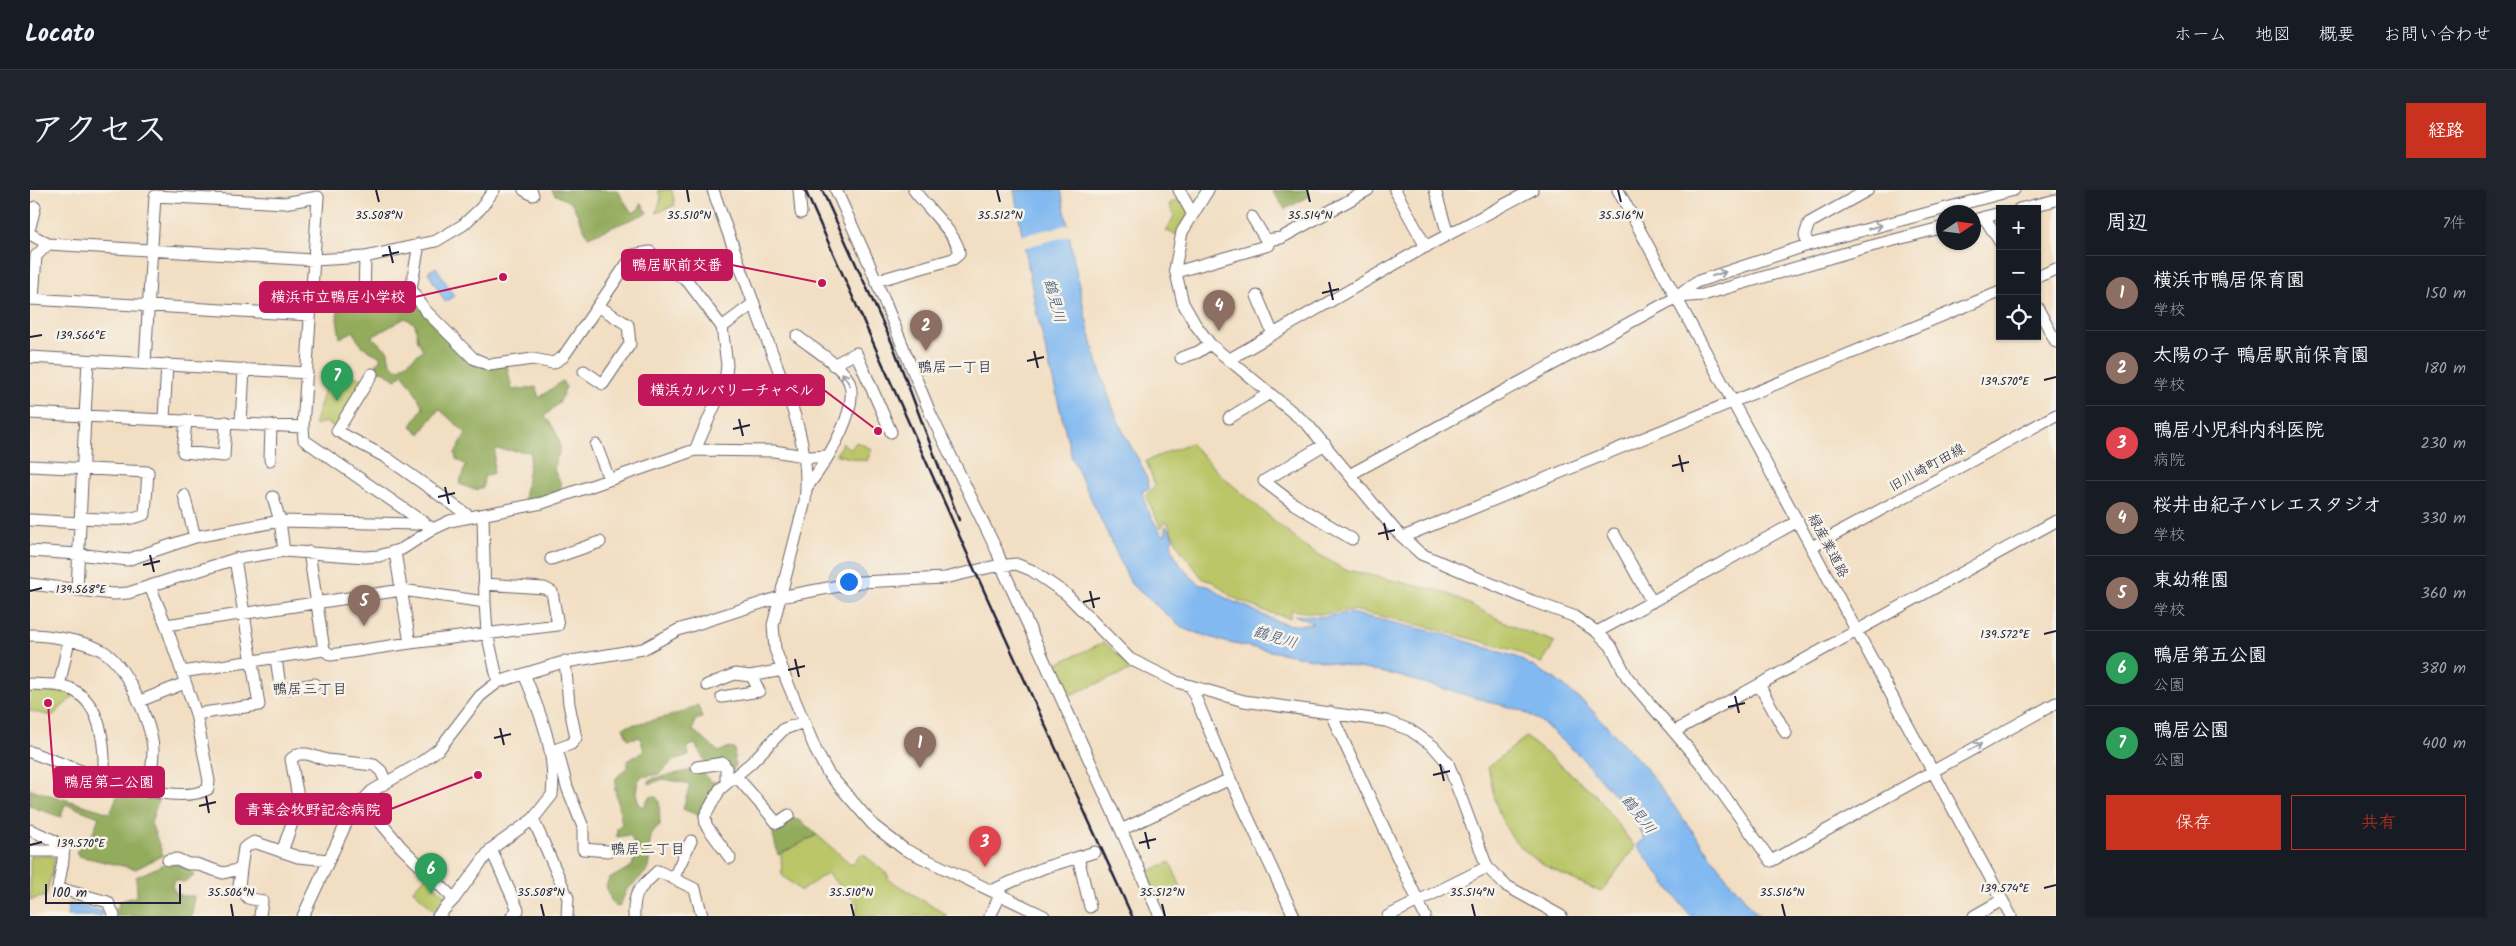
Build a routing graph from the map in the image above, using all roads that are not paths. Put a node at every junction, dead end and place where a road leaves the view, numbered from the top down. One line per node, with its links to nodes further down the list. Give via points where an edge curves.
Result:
1 (494, 190): 34 (street, via 463,225 436,241)
2 (524, 190): 3 (street, via 533,195)
3 (531, 190)
4 (713, 190): 49 (street)
5 (799, 190): 21 (street)
6 (836, 190): 43 (street)
7 (914, 190): 43 (street, via 953,236 960,249 959,254 953,259)
8 (1180, 190): 22 (street)
9 (1208, 190): 22 (street, via 1199,208)
10 (1368, 190): 32 (street, via 1282,238)
11 (1394, 190): 36 (street)
12 (1435, 190): 30 (street)
13 (1532, 190): 30 (street)
14 (1618, 190): 46 (street, 緑産業道路)
15 (1868, 190): 35 (street, via 1809,222 1805,235)
16 (2014, 190): 17 (street)
17 (1973, 194): 35 (street, one-way to 17)
18 (2056, 200): 19 (street)
19 (2035, 205)
20 (35, 207): 27 (street)
21 (801, 213)
22 (1192, 213): 41 (street, via 1182,232)
23 (1996, 214): 25 (street)
24 (1252, 217): 32 (street)
25 (1981, 218)
26 (1981, 220): 31 (street)
27 (30, 227)
28 (1936, 229): 46 (street, via 1703,295)
29 (30, 234): 33 (street)
30 (1448, 235): 36 (street)
31 (1996, 237)
32 (1266, 240): 41 (street, via 1268,244)
33 (48, 244): 37 (street); 48 (street, via 36,256)
34 (419, 244): 38 (street); 51 (street, via 411,289 425,310 473,358 489,365 534,359 553,364 563,357)
35 (1808, 246): 46 (street, one-way to 35, via 1696,282)
36 (1426, 247): 55 (street)
37 (152, 251): 39 (street); 39 (street, via 155,196 284,202 318,197); 50 (street)
38 (365, 257): 39 (street); 47 (street)
39 (314, 260): 53 (street)
40 (2056, 269): 42 (street)
41 (1176, 272): 58 (street, via 1183,303)
42 (2041, 275)
43 (876, 281): 118 (street, via 931,415)
44 (1996, 294): 71 (street)
45 (1257, 296): 55 (street)
46 (1677, 297): 71 (street, 緑産業道路); 91 (street)
47 (364, 298)
48 (31, 299): 50 (street)
49 (754, 303): 54 (street); 86 (street, via 796,422)
50 (149, 306): 53 (street); 63 (street)
51 (598, 306): 54 (street, via 633,255 650,252 689,284); 67 (street, via 628,325 630,344 603,384)
52 (2041, 314): 57 (street)
53 (310, 315): 68 (street)
54 (722, 327): 85 (street, via 727,365 725,382)
55 (1273, 334): 61 (street)
56 (797, 336): 65 (street)
57 (2056, 342)
58 (1210, 344): 60 (street); 61 (street)
59 (30, 357): 62 (street)
60 (1181, 358)
61 (1228, 360): 70 (street)
62 (88, 361): 63 (street); 74 (street)
63 (146, 363): 64 (street)
64 (166, 364): 66 (street); 76 (street)
65 (833, 364): 82 (street, via 856,353); 87 (street, one-way to 65, via 852,400 846,375)
66 (244, 369): 68 (street); 79 (street)
67 (584, 371)
68 (307, 373): 81 (street)
69 (372, 374): 97 (street, via 336,431 388,458)
70 (1270, 393): 75 (street); 83 (street, via 1308,424)
71 (1733, 401): 102 (street, 緑産業道路); 107 (street)
72 (30, 413): 74 (street)
73 (2056, 415): 110 (street, 旧川崎町田線)
74 (85, 416): 76 (street); 90 (street)
75 (1228, 418)
76 (164, 419): 77 (street)
77 (186, 420): 78 (street); 78 (street, via 183,452 224,456)
78 (226, 422): 79 (street)
79 (241, 423): 80 (street)
80 (271, 425): 81 (street); 88 (street)
81 (303, 428): 101 (street, via 304,440)
82 (891, 432)
83 (1325, 444): 91 (street); 108 (street, via 1264,480 1294,504)
84 (596, 445): 92 (street)
85 (694, 450): 86 (street, via 774,451); 92 (street)
86 (804, 455): 87 (street); 93 (street)
87 (828, 456): 93 (street)
88 (270, 460)
89 (30, 466): 90 (street)
90 (82, 469): 99 (street); 99 (street, via 148,472 145,514)
91 (1351, 474): 107 (street)
92 (609, 479): 96 (street, via 542,503)
93 (807, 487): 124 (street)
94 (184, 495): 106 (street)
95 (273, 498): 100 (street)
96 (483, 515): 97 (street); 120 (street)
97 (469, 516): 104 (street)
98 (30, 520): 99 (street)
99 (80, 520): 115 (street)
100 (280, 521): 101 (street, via 417,524); 106 (street); 112 (street)
101 (423, 521): 104 (street)
102 (1798, 521): 110 (street, 緑産業道路); 127 (street)
103 (2056, 521): 130 (street)
104 (433, 529): 114 (street)
105 (1614, 534): 127 (street)
106 (195, 537): 115 (street, via 127,560)
107 (1403, 537): 131 (street, via 1421,554 1574,616)
108 (1352, 539)
109 (600, 542): 117 (street)
110 (1812, 547): 130 (street, 緑産業道路)
111 (30, 551): 115 (street)
112 (284, 551): 113 (street); 116 (street)
113 (309, 552): 114 (street, via 365,557); 125 (street)
114 (395, 552): 123 (street)
115 (78, 554): 122 (street)
116 (235, 559): 121 (street); 128 (street)
117 (551, 559)
118 (1002, 565): 124 (street, via 945,578 860,582); 151 (street, via 1023,566 1044,578 1082,607 1130,658); 172 (street)
119 (30, 584): 122 (street)
120 (484, 584): 126 (street); 132 (street, via 544,588 552,592 558,625)
121 (150, 586): 122 (street, via 113,594); 129 (street)
122 (77, 590)
123 (402, 590): 125 (street); 126 (street); 135 (street)
124 (780, 597): 139 (street, via 678,630 650,647); 140 (street, via 773,625 775,650)
125 (317, 602): 128 (street); 136 (street)
126 (485, 602): 132 (street)
127 (1652, 602): 131 (street)
128 (244, 613): 129 (street); 138 (street)
129 (166, 625): 141 (street)
130 (1856, 631): 149 (street); 162 (street, 緑産業道路)
131 (1597, 632): 158 (street, via 1611,646 1627,677)
132 (488, 633): 135 (street); 144 (street)
133 (30, 635): 134 (street)
134 (69, 640): 150 (street); 153 (street, via 102,650 123,671)
135 (410, 643): 136 (street, via 331,655)
136 (324, 650): 137 (street)
137 (276, 658): 138 (street); 147 (street, via 280,686 286,689)
138 (252, 661): 141 (street); 156 (street, via 259,705)
139 (565, 662): 142 (street); 179 (street, via 576,738 571,744 558,749 567,787 583,827 584,850)
140 (783, 670): 143 (street); 157 (street)
141 (182, 672): 145 (street)
142 (524, 674): 144 (street); 171 (street, via 543,718 554,783 552,796)
143 (752, 676): 148 (street, via 735,674); 152 (street, via 759,691)
144 (498, 682): 166 (street, via 480,696 440,748)
145 (185, 683): 153 (street); 156 (street)
146 (30, 684): 150 (street)
147 (315, 684)
148 (707, 685)
149 (1759, 685): 158 (street); 159 (street)
150 (59, 686): 164 (street, via 72,690 87,701 101,730)
151 (1191, 686): 155 (street, via 1244,701); 165 (street)
152 (722, 697)
153 (140, 701): 168 (street, via 153,748)
154 (2056, 703): 162 (street, one-way to 154)
155 (1330, 712): 185 (street, via 1386,721 1410,730 1433,746 1448,764); 191 (street)
156 (196, 714): 168 (street, via 208,790 200,793)
157 (804, 722): 163 (street, via 784,729); 188 (street, via 828,773 881,832 918,857)
158 (1675, 731): 162 (street, via 1771,861)
159 (1786, 733)
160 (30, 752): 164 (street)
161 (697, 767): 167 (street, via 723,763)
162 (1932, 770): 190 (street, 緑産業道路)
163 (736, 776): 167 (street); 170 (street, via 777,823)
164 (104, 778): 168 (street)
165 (1230, 779): 172 (street); 205 (street)
166 (386, 782): 169 (street); 178 (street, via 374,766 298,754 291,759 299,803)
167 (726, 784): 182 (street, via 705,816 706,825)
168 (149, 792)
169 (362, 800): 184 (street, via 351,813); 189 (street, via 401,847)
170 (789, 815)
171 (533, 819): 175 (street); 199 (street, via 568,898)
172 (1124, 828): 204 (street)
173 (30, 830): 177 (street, via 59,842)
174 (691, 841): 187 (street)
175 (492, 849): 189 (street); 198 (street, via 518,910)
176 (30, 851): 177 (street)
177 (64, 851): 194 (street, via 58,888 108,902)
178 (282, 852): 184 (street); 186 (street, via 259,843 250,844 244,848)
179 (608, 852)
180 (1095, 852): 181 (street)
181 (1078, 857): 188 (street, via 1043,868); 192 (street)
182 (730, 858)
183 (168, 860): 186 (street, via 177,859 223,873)
184 (329, 860): 196 (street)
185 (1487, 867): 191 (street); 193 (street, via 1505,885)
186 (241, 869): 195 (street, via 239,887 248,898 262,901)
187 (674, 877): 200 (street, via 658,871 637,891 633,900); 201 (street, via 695,889)
188 (997, 892): 202 (street); 203 (street)
189 (454, 899): 197 (street)
190 (2002, 900): 208 (street); 209 (street, 緑産業道路)
191 (1418, 901): 206 (street); 207 (street)
192 (1090, 907)
193 (1556, 915)
194 (114, 916)
195 (260, 916)
196 (303, 916)
197 (438, 916)
198 (512, 916)
199 (567, 916)
200 (634, 916)
201 (702, 916)
202 (990, 916)
203 (1044, 916)
204 (1160, 916)
205 (1294, 916)
206 (1388, 916)
207 (1425, 916)
208 (1974, 916)
209 (2011, 916)

